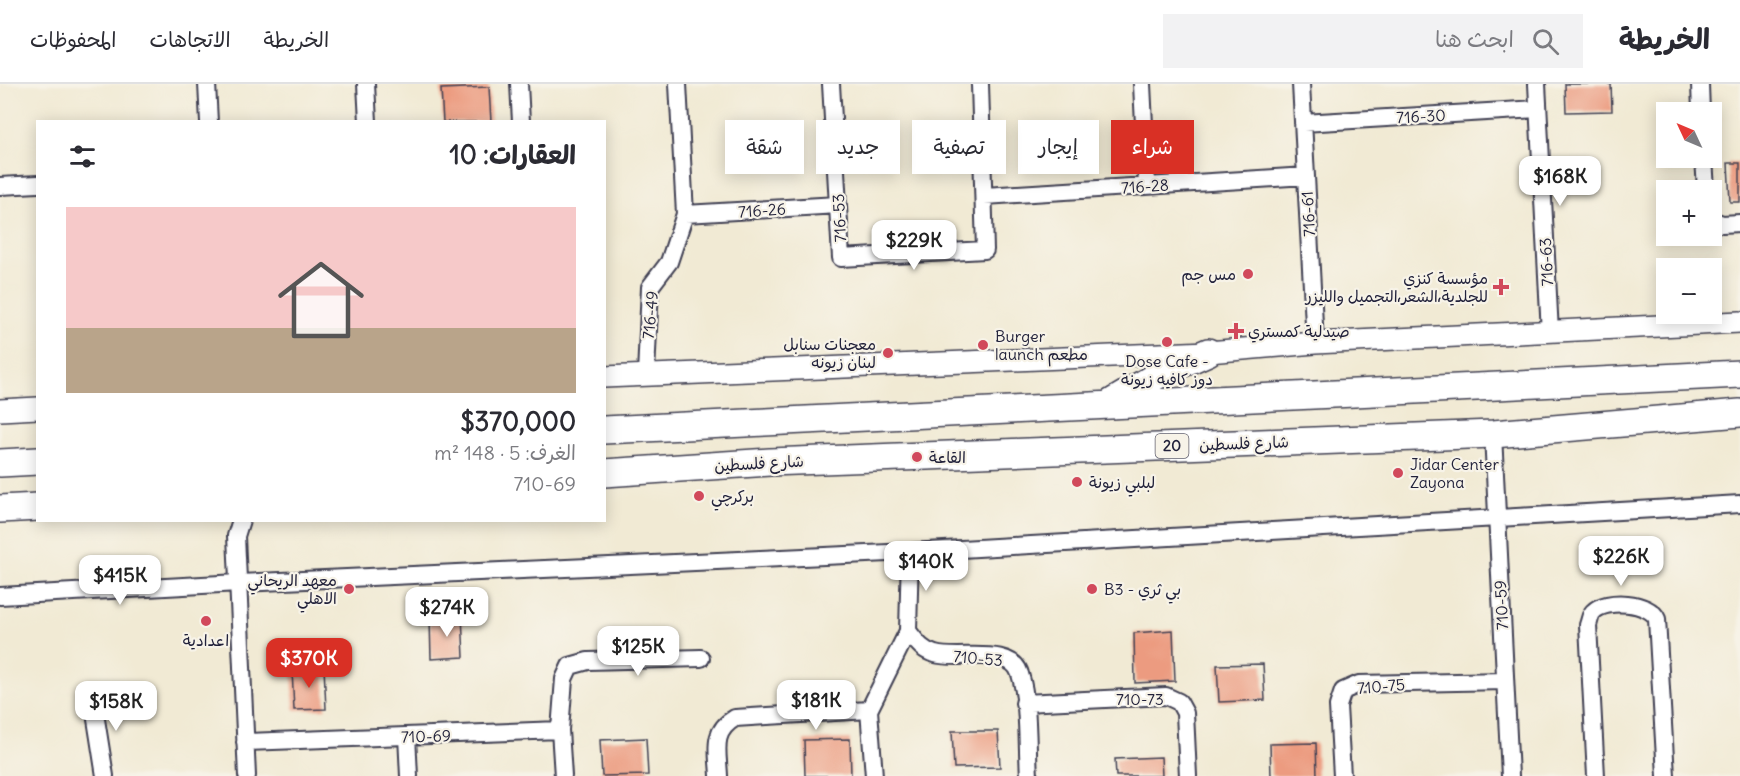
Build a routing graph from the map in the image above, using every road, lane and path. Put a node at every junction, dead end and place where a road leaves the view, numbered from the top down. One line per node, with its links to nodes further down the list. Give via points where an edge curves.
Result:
1 (207, 84): 13 (street)
2 (366, 84): 14 (street)
3 (519, 84): 15 (street)
4 (678, 84): 23 (street, 716-49)
5 (831, 84): 22 (street, 716-53)
6 (980, 84): 21 (street, 716-53)
7 (1142, 84): 20 (street)
8 (1301, 84): 16 (street, 716-61)
9 (1537, 84): 12 (street, 716-63)
10 (1700, 84): 11 (street)
11 (1701, 102)
12 (1538, 109): 16 (street, 716-30); 27 (street, 716-63)
13 (209, 120)
14 (368, 120)
15 (521, 120)
16 (1303, 123): 17 (street, 716-61)
17 (1306, 176): 20 (street, 716-28); 28 (street, 716-61)
18 (36, 184): 19 (street)
19 (0, 186)
20 (1147, 186): 21 (street, 716-28)
21 (984, 196): 22 (street, 716-53, via 985,250 973,251 841,258)
22 (838, 205): 23 (street, 716-26)
23 (685, 214): 30 (street, 716-49, via 669,262 650,287)
24 (1740, 223): 25 (street)
25 (1722, 224)
26 (1740, 322): 27 (street)
27 (1550, 333): 28 (street)
28 (1315, 343): 29 (street)
29 (1208, 352): 30 (street); 33 (main road, via 1163,372)
30 (646, 374): 32 (street)
31 (1740, 374): 33 (main road)
32 (606, 377)
33 (1107, 405): 37 (main road)
34 (36, 408): 35 (street)
35 (0, 410)
36 (1740, 413): 40 (main road, شارع فلسطين / 20)
37 (771, 422): 38 (main road); 42 (main road, via 762,445)
38 (724, 423): 39 (main road); 44 (main road, via 733,441)
39 (606, 430)
40 (1493, 434): 42 (main road, شارع فلسطين / 20); 49 (street, 710-59)
41 (36, 461): 43 (main road)
42 (770, 462): 44 (main road, شارع فلسطين / 20)
43 (0, 463)
44 (726, 465): 45 (main road, شارع فلسطين / 20)
45 (606, 473)
46 (1740, 504): 49 (street)
47 (36, 507): 48 (main road)
48 (0, 509)
49 (1497, 517): 51 (street); 56 (street, 710-59)
50 (238, 528): 52 (street)
51 (910, 552): 52 (street); 54 (street)
52 (239, 582): 53 (street); 62 (street)
53 (0, 596)
54 (908, 631): 58 (street, 710-53, via 921,648 936,655 1004,658 1015,664); 59 (street)
55 (701, 658): 60 (street, via 588,661 570,666 564,679)
56 (1505, 681): 71 (street, 710-75, via 1359,684 1343,691 1338,706); 72 (street, 710-59)
57 (92, 694): 63 (street)
58 (1024, 703): 69 (street, 710-53); 70 (street, 710-73, via 1166,696 1179,702 1185,713)
59 (869, 710): 67 (street, via 735,718 723,725 717,738); 68 (street)
60 (560, 730): 61 (street, 710-69); 66 (street)
61 (407, 736): 62 (street, 710-69); 65 (street)
62 (245, 742): 64 (street)
63 (105, 776)
64 (247, 776)
65 (409, 776)
66 (562, 776)
67 (719, 776)
68 (874, 776)
69 (1029, 776)
70 (1188, 776)
71 (1342, 776)
72 (1510, 776)
73 (1596, 776): 74 (street, via 1588,625 1595,609 1615,604 1642,607 1657,619)
74 (1666, 776)

